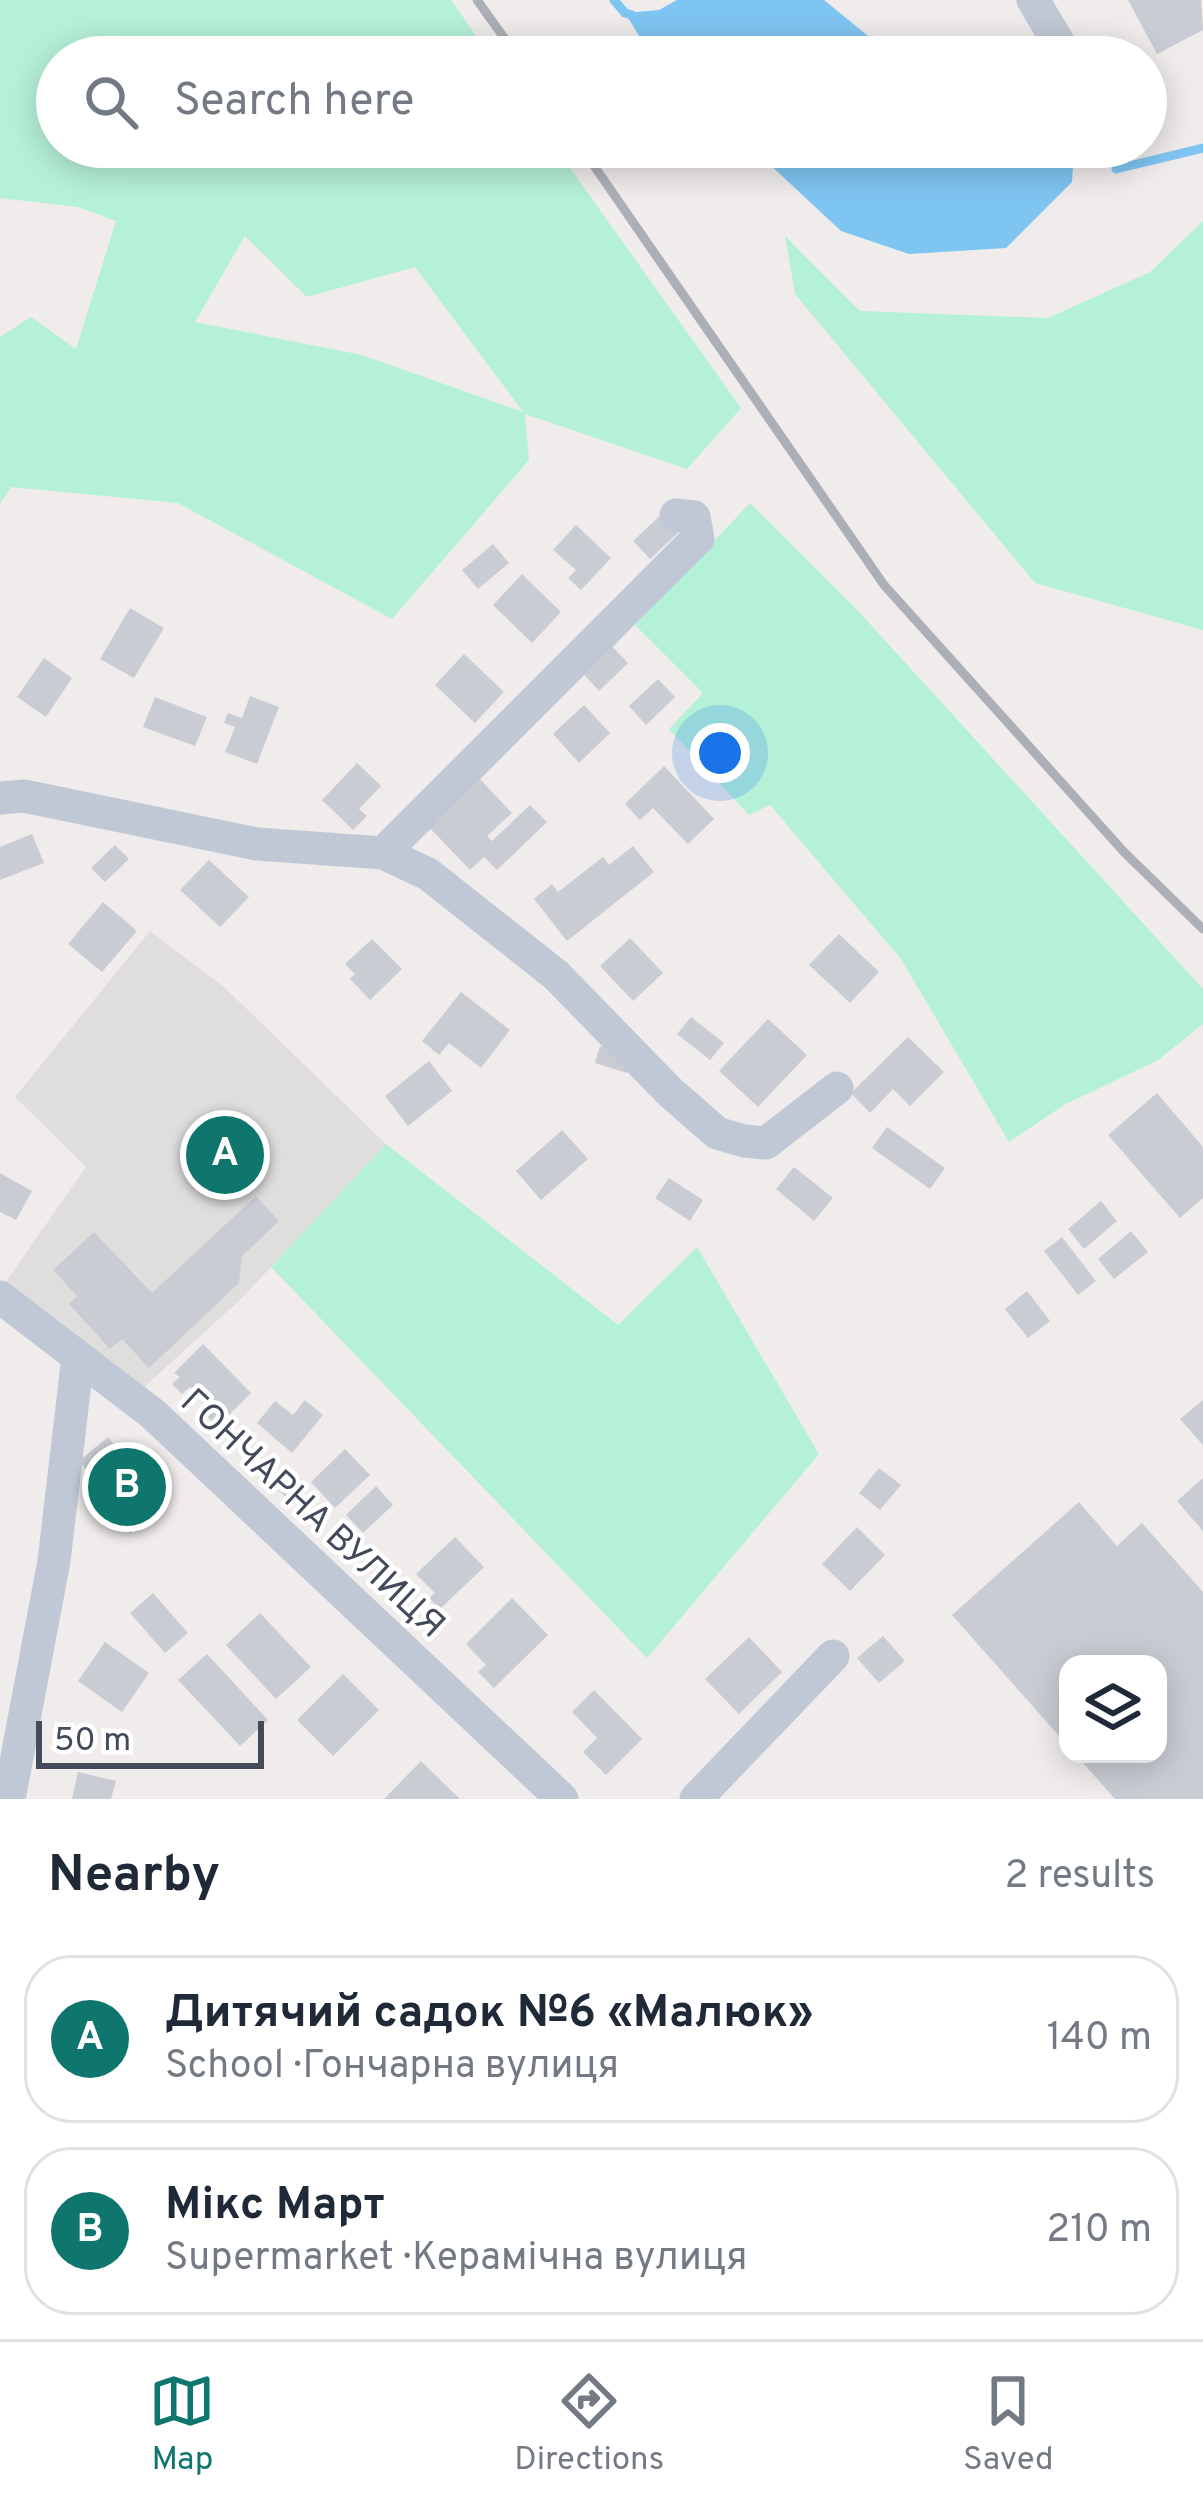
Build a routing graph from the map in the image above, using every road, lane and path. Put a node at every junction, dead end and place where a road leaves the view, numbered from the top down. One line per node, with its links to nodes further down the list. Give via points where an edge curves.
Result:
1 (1033, 0): 2 (street)
2 (1054, 36)
3 (676, 515): 5 (street, via 694,517 698,538)
4 (0, 798): 5 (street, via 24,796 257,844)
5 (383, 853): 6 (street, via 428,874 556,976 717,1133 766,1143)
6 (837, 1088)
7 (0, 1297): 8 (street, ГОНЧАРНА ВУЛИЦЯ)
8 (78, 1358): 10 (street, via 54,1561); 11 (street, ГОНЧАРНА ВУЛИЦЯ, via 153,1414)
9 (833, 1655): 12 (street)
10 (9, 1799)
11 (562, 1799)
12 (696, 1799)

